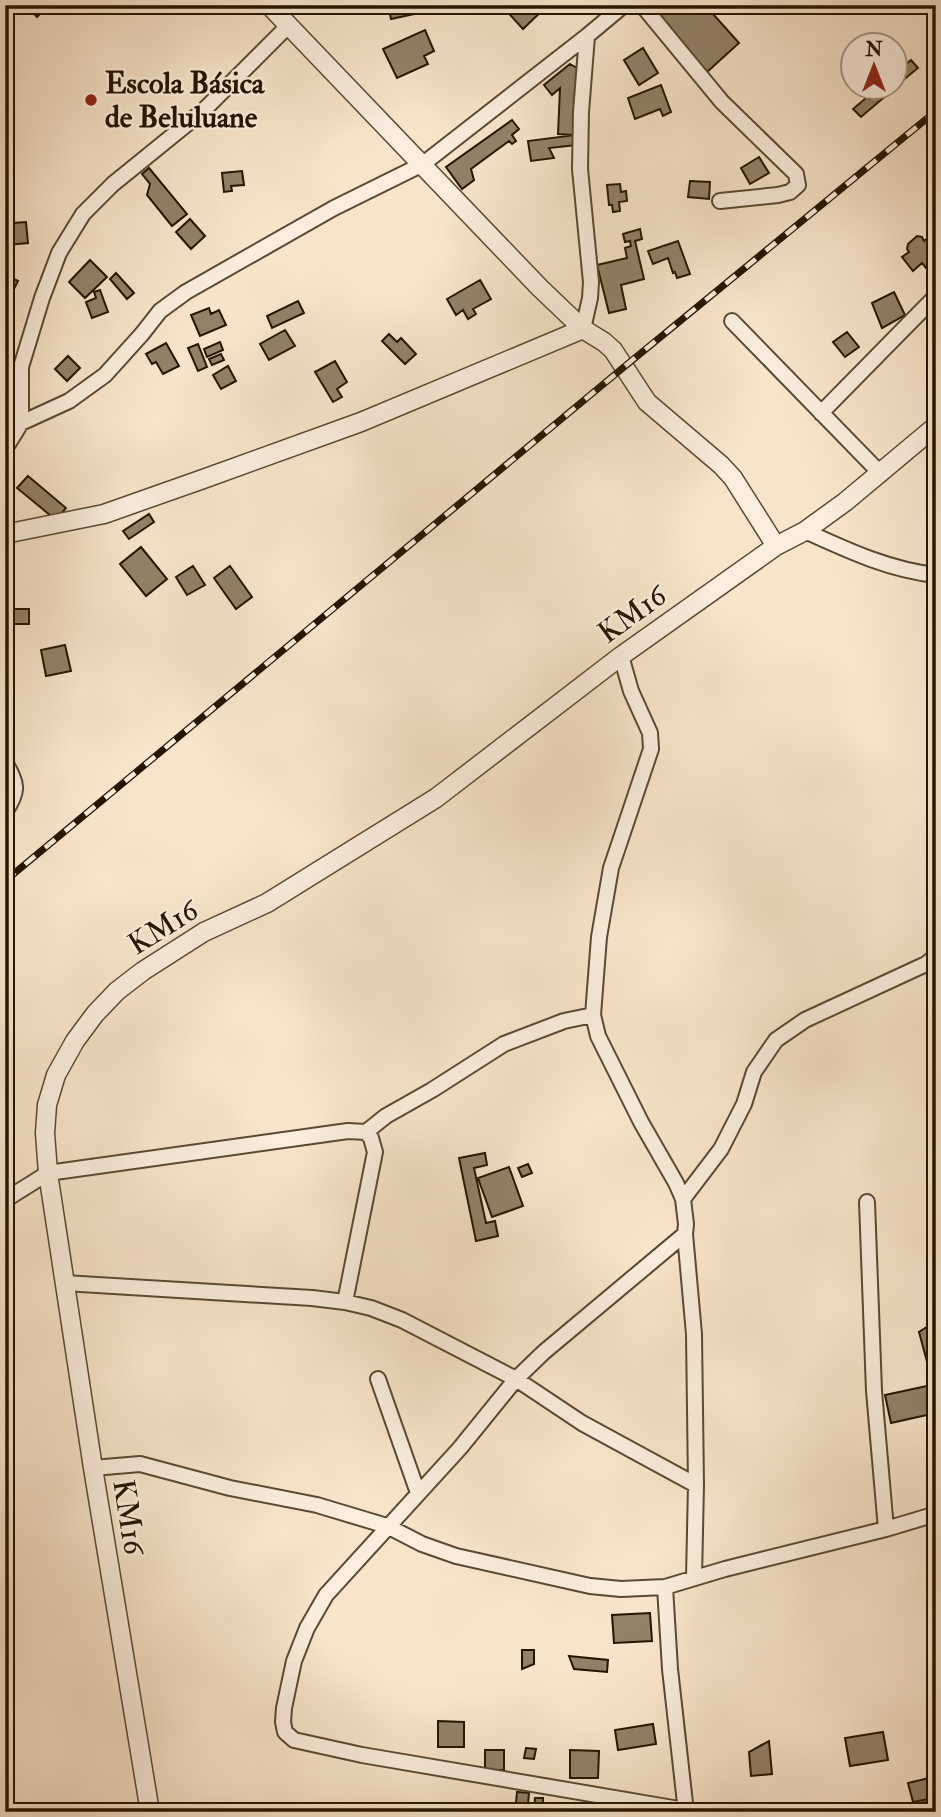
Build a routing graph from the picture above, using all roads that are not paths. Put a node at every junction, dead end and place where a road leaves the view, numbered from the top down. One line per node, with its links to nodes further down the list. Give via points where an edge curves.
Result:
1 (269, 5): 4 (street)
2 (624, 5): 5 (street)
3 (642, 5): 7 (street, via 722,102 798,178 790,192)
4 (288, 26): 6 (street); 13 (street, via 203,111 83,214 59,253 21,366)
5 (587, 36): 6 (street); 10 (street, via 580,169 591,282)
6 (423, 164): 10 (street); 13 (street, via 334,208 186,292 160,312 105,375 69,401)
7 (720, 201)
8 (936, 296): 11 (street)
9 (732, 321): 11 (street)
10 (583, 329): 18 (street, via 361,422 193,483 104,514); 19 (street, via 613,351 647,402 733,478)
11 (821, 413): 16 (street)
12 (5, 415): 13 (street)
13 (21, 423): 15 (street)
14 (936, 426): 16 (street, KM16)
15 (5, 449)
16 (881, 474): 17 (street, KM16)
17 (805, 531): 19 (street, KM16); 20 (street, via 862,556)
18 (5, 534)
19 (776, 547): 21 (street, KM16)
20 (936, 575)
21 (621, 656): 25 (street, via 650,733 650,749 611,868 599,937); 27 (street, KM16, via 436,798 267,903 204,932 117,991 75,1041 56,1075 47,1105)
22 (5, 762): 23 (street, via 16,789)
23 (5, 812)
24 (936, 956): 28 (street, via 805,1020 776,1040 754,1072 721,1149)
25 (593, 1015): 26 (street, via 504,1044); 28 (street, via 598,1036)
26 (366, 1132): 27 (street); 33 (street, via 375,1152)
27 (48, 1173): 29 (street); 32 (street, KM16)
28 (683, 1199): 31 (street)
29 (5, 1200)
30 (867, 1202): 41 (street, via 874,1391)
31 (685, 1234): 35 (street); 37 (street, via 694,1334)
32 (64, 1283): 33 (street); 36 (street, KM16)
33 (345, 1302): 35 (street, via 402,1320)
34 (378, 1379): 38 (street)
35 (516, 1380): 37 (street, via 582,1423); 38 (street)
36 (93, 1468): 40 (street, via 140,1464); 46 (street, KM16)
37 (696, 1485): 42 (street)
38 (418, 1493): 40 (street)
39 (936, 1514): 41 (street)
40 (387, 1526): 43 (street, via 456,1556 532,1574 590,1586); 45 (street, via 326,1595 307,1628 284,1708 285,1732 294,1740 362,1755)
41 (886, 1529): 42 (street)
42 (694, 1578): 43 (street)
43 (665, 1587): 45 (street)
44 (936, 1808): 47 (street)
45 (685, 1811)
46 (150, 1812)
47 (912, 1812)

